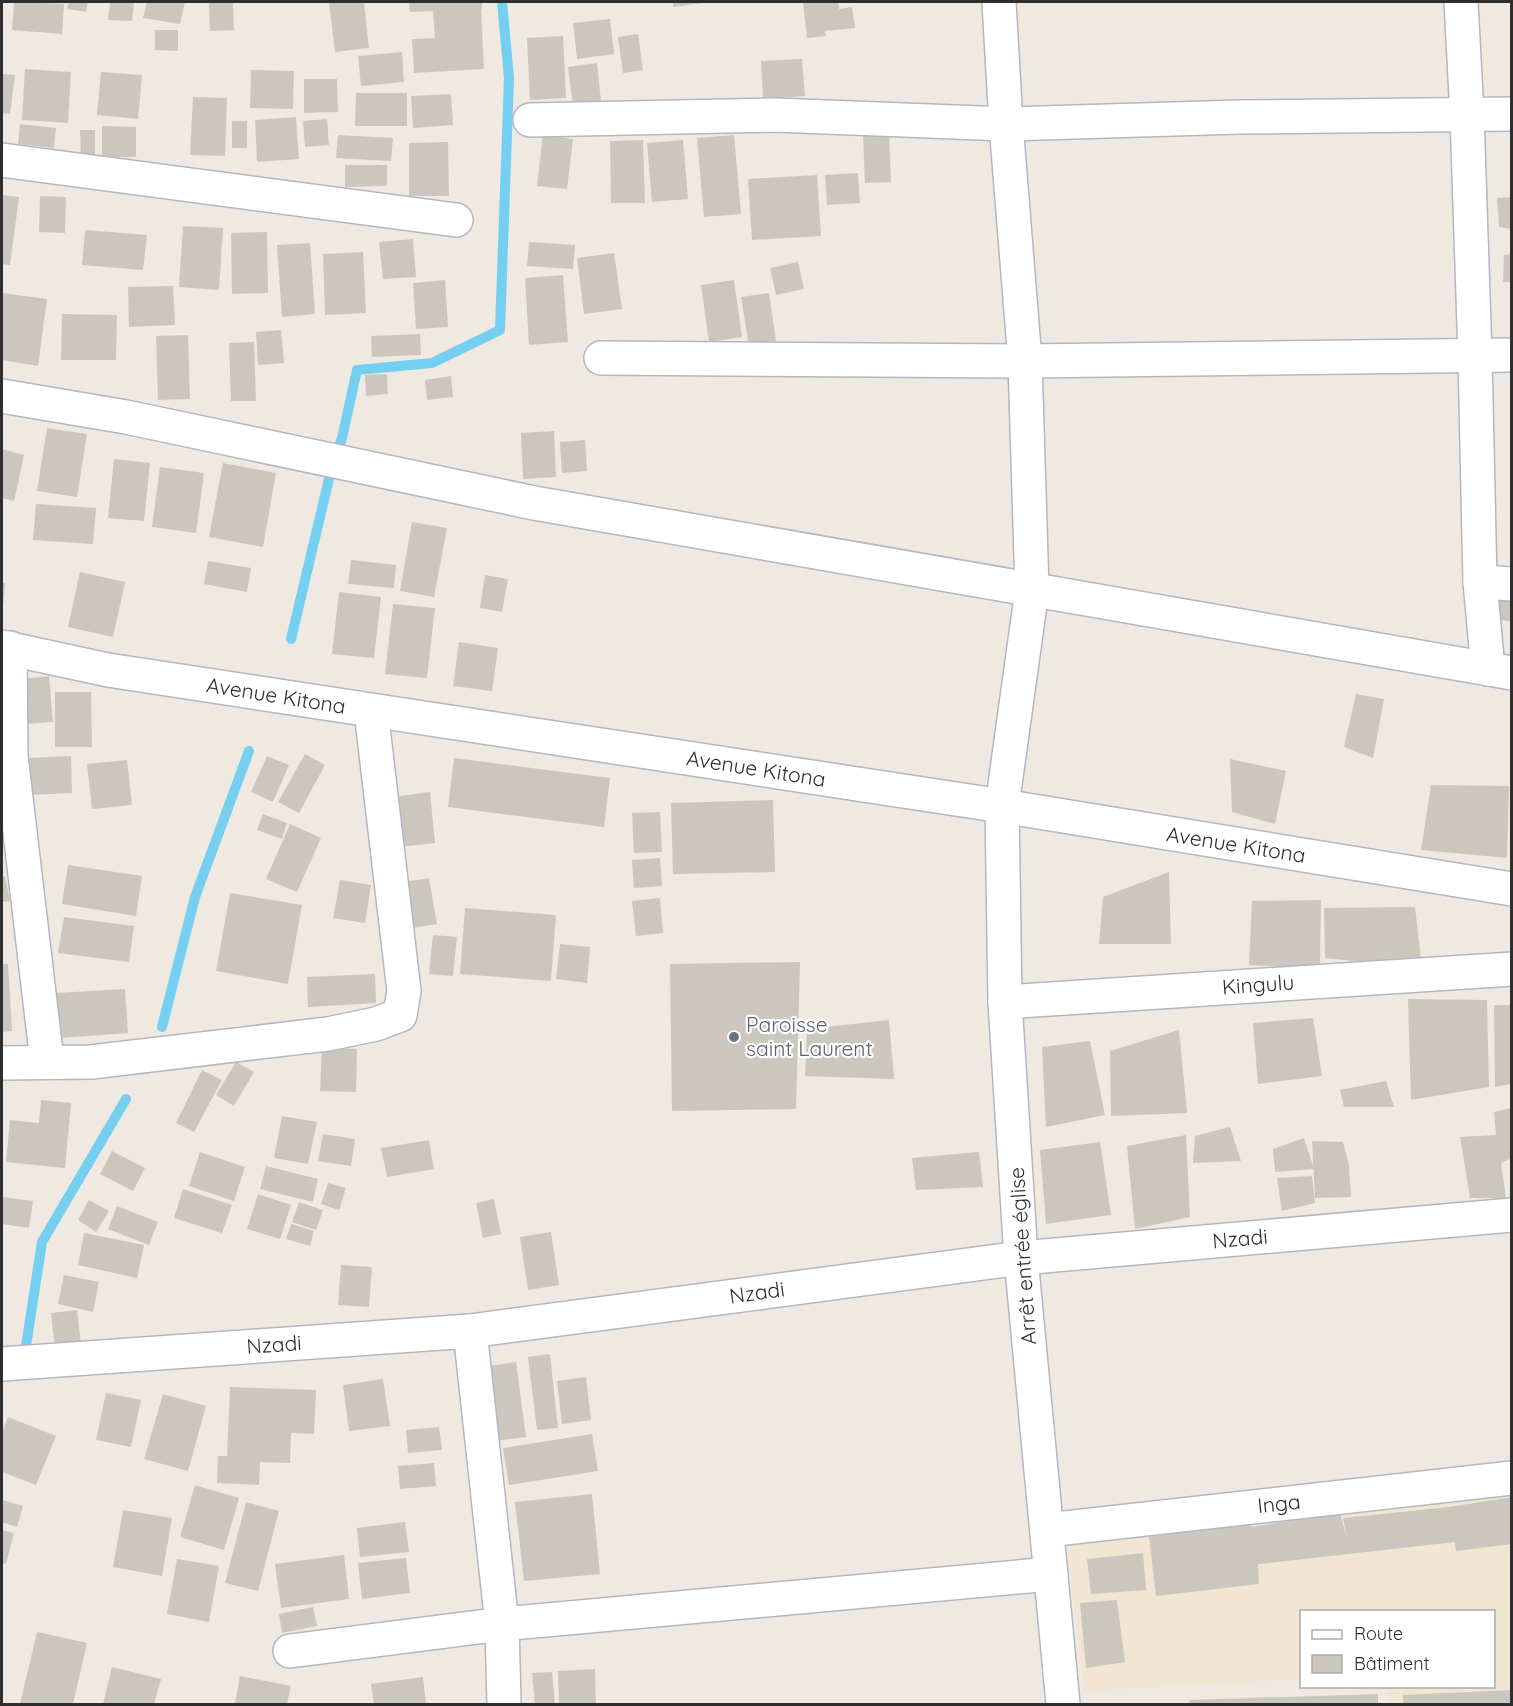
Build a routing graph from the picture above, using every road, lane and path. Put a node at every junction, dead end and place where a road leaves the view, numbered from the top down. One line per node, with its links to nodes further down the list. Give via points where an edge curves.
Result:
1 (999, 2): 6 (street, Arrêt entrée église)
2 (1461, 2): 4 (street)
3 (1512, 114): 4 (street)
4 (1467, 115): 6 (street); 10 (street)
5 (530, 120): 6 (street, via 775,115)
6 (1006, 124): 12 (street, Arrêt entrée église)
7 (2, 160): 8 (street)
8 (456, 220)
9 (1512, 355): 10 (street)
10 (1475, 356): 12 (street); 14 (street)
11 (601, 358): 12 (street)
12 (1024, 361): 15 (street, Arrêt entrée église)
13 (2, 396): 15 (street, via 126,417 534,503)
14 (1496, 583): 17 (street)
15 (1032, 590): 17 (street); 20 (street, Arrêt entrée église)
16 (6, 647): 18 (street, Avenue Kitona, via 108,670); 19 (street)
17 (1500, 671)
18 (371, 711): 20 (street, Avenue Kitona); 24 (street, via 404,991 400,1015 328,1034 91,1062)
19 (6, 756): 24 (street)
20 (1002, 806): 21 (street, Avenue Kitona); 23 (street, Arrêt entrée église)
21 (1512, 890)
22 (1512, 969): 23 (street, Kingulu)
23 (1005, 1002): 27 (street, Arrêt entrée église)
24 (47, 1061): 25 (street)
25 (2, 1063)
26 (1512, 1215): 27 (street, Nzadi)
27 (1021, 1258): 28 (street, Nzadi); 31 (street, Arrêt entrée église)
28 (470, 1331): 29 (street, Nzadi); 33 (street)
29 (2, 1364)
30 (1512, 1478): 31 (street, Inga)
31 (1047, 1530): 32 (street, Arrêt entrée église)
32 (1051, 1574): 33 (street); 36 (street, Arrêt entrée église)
33 (502, 1624): 34 (street); 35 (street)
34 (290, 1651)
35 (504, 1704)
36 (1063, 1704)

